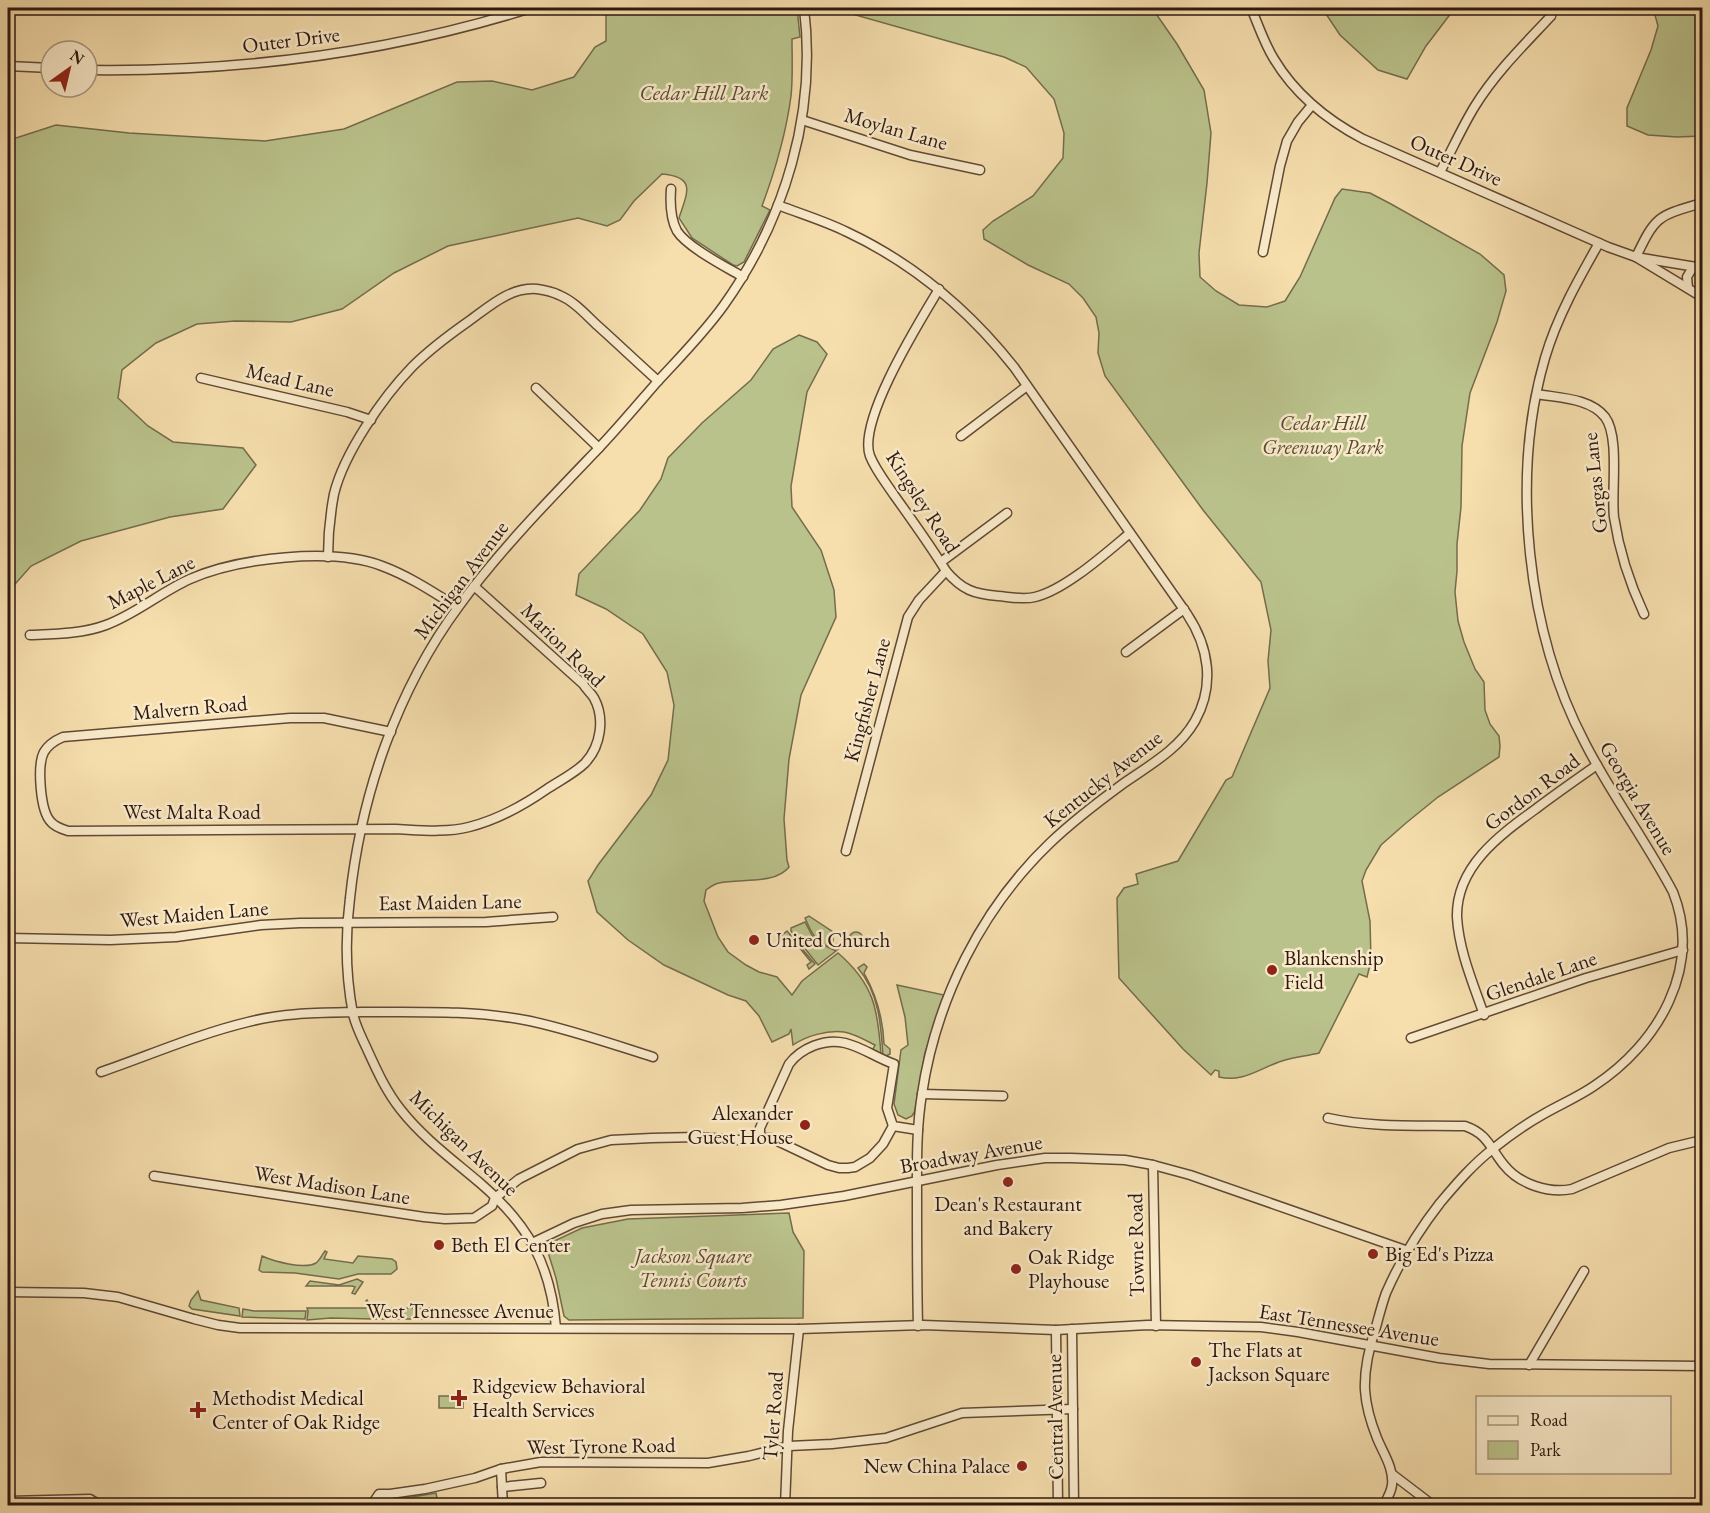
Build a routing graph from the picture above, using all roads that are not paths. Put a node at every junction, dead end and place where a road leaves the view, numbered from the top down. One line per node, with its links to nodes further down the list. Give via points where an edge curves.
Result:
1 (531, 8): 7 (street, Outer Drive, via 424,36 333,54 186,69)
2 (804, 8): 9 (street, Michigan Avenue, via 807,76)
3 (1251, 8): 8 (street, Outer Drive, via 1276,61)
4 (1551, 16): 11 (street, via 1480,99)
5 (8, 66): 6 (street)
6 (39, 67)
7 (99, 70)
8 (1312, 105): 11 (street, Outer Drive, via 1360,137); 16 (street, via 1287,141)
9 (802, 120): 10 (street, Moylan Lane, via 910,155); 14 (street, Michigan Avenue, via 792,167)
10 (980, 170)
11 (1440, 172): 15 (street, Outer Drive)
12 (671, 189): 20 (street, via 670,204 677,231 687,243)
13 (1702, 203): 17 (street, via 1659,219)
14 (778, 205): 20 (street, Michigan Avenue); 22 (street, Kentucky Avenue, via 856,236 904,262)
15 (1599, 243): 17 (street, Outer Drive); 28 (street, Georgia Avenue, via 1557,324)
16 (1263, 252)
17 (1636, 257): 18 (street, Outer Drive); 21 (street)
18 (1693, 267): 19 (street, Outer Drive); 21 (street)
19 (1702, 268)
20 (742, 277): 25 (street, Michigan Avenue, via 702,333)
21 (1688, 288): 23 (street)
22 (939, 289): 26 (street, Kentucky Avenue, via 993,341); 35 (street, Kingsley Road, via 895,365 868,442 870,456 886,483)
23 (1702, 297)
24 (201, 378): 29 (street, Mead Lane)
25 (658, 381): 29 (street, via 569,300 538,289 514,291 439,343 412,368); 31 (street, Michigan Avenue)
26 (1027, 386): 30 (street); 33 (street, Kentucky Avenue)
27 (536, 388): 31 (street)
28 (1537, 394): 40 (street, Gorgas Lane, via 1584,403 1598,410 1609,424 1618,537); 45 (street, Georgia Avenue, via 1527,488 1534,585 1559,686)
29 (371, 420): 34 (street, via 337,485)
30 (962, 436)
31 (598, 448): 37 (street, Michigan Avenue)
32 (1007, 513): 35 (street)
33 (1130, 533): 36 (street, Kingsley Road, via 1063,584 1034,597 991,596 966,590); 39 (street, Kentucky Avenue)
34 (328, 557): 38 (street, Maple Lane, via 379,565); 41 (street, Maple Lane, via 278,558 231,566 173,587 105,626 82,632)
35 (940, 562): 36 (street, Kingsley Road)
36 (946, 571): 48 (street, Kingfisher Lane, via 908,617)
37 (474, 586): 38 (street, Michigan Avenue); 44 (street, Marion Road, via 583,684 600,714)
38 (457, 607): 43 (street, Michigan Avenue, via 424,659)
39 (1184, 609): 42 (street); 58 (street, Kentucky Avenue, via 1203,644 1207,665 1206,692 1195,721 1172,748 1060,833 999,902 961,966 948,997)
40 (1644, 614)
41 (30, 635)
42 (1126, 652)
43 (391, 732): 46 (street, Malvern Road, via 316,718 63,737 44,753); 47 (street, Michigan Avenue)
44 (597, 742): 47 (street, West Malta Road, via 584,763 534,798 496,818 453,830)
45 (1597, 765): 52 (street, Georgia Avenue, via 1672,892 1681,922); 54 (street, Gordon Road, via 1498,837 1482,853 1462,885 1457,914 1459,933)
46 (42, 798): 47 (street, West Malta Road, via 50,821 68,831)
47 (360, 830): 50 (street, Michigan Avenue)
48 (846, 851)
49 (553, 917): 50 (street, East Maiden Lane, via 486,922)
50 (348, 922): 51 (street, West Maiden Lane, via 261,925 176,937); 53 (street, Michigan Avenue)
51 (8, 938)
52 (1683, 950): 54 (street, Glendale Lane, via 1586,978); 65 (street, Georgia Avenue, via 1671,997 1629,1058 1594,1086)
53 (353, 1012): 56 (street, via 453,1013 521,1020 569,1030); 57 (street, via 284,1014 249,1021); 69 (street, Michigan Avenue, via 377,1074 400,1109)
54 (1484, 1014): 55 (street, Glendale Lane)
55 (1411, 1038)
56 (653, 1057)
57 (101, 1072)
58 (922, 1094): 59 (street); 62 (street, Kentucky Avenue)
59 (1003, 1096)
60 (1328, 1118): 65 (street, via 1376,1125 1465,1126 1483,1135)
61 (893, 1126): 62 (street); 63 (street, via 870,1158 848,1168 828,1165 771,1138); 63 (street, via 887,1108 894,1064 842,1042 802,1051 789,1064 760,1128)
62 (918, 1130): 68 (street, Kentucky Avenue)
63 (760, 1138): 69 (street, West Madison Lane, via 611,1140 579,1149 519,1179)
64 (1702, 1140): 65 (street, via 1669,1148 1561,1191 1523,1180 1505,1167)
65 (1492, 1149): 71 (street, Georgia Avenue, via 1454,1186)
66 (1153, 1165): 68 (street, Broadway Avenue, via 1125,1160 1045,1158); 71 (street, Broadway Avenue); 75 (street, Towne Road)
67 (154, 1176): 69 (street, West Madison Lane, via 445,1219 474,1218 492,1206)
68 (917, 1182): 70 (street, Broadway Avenue, via 781,1205 602,1214); 74 (street, Kentucky Avenue)
69 (495, 1198): 70 (street, Michigan Avenue, via 518,1221)
70 (532, 1243): 76 (street, Michigan Avenue, via 547,1275)
71 (1408, 1251): 80 (street, Georgia Avenue, via 1386,1293)
72 (1584, 1271): 83 (street)
73 (8, 1292): 76 (street, West Tennessee Avenue, via 76,1292 118,1298 240,1328)
74 (918, 1326): 77 (street, West Tennessee Avenue); 79 (street, East Tennessee Avenue)
75 (1156, 1326): 78 (street, East Tennessee Avenue); 80 (street, East Tennessee Avenue, via 1261,1327)
76 (556, 1328): 77 (street, West Tennessee Avenue)
77 (799, 1329): 87 (street, Tyler Road)
78 (1072, 1329): 79 (street, East Tennessee Avenue); 82 (street, Central Avenue)
79 (1056, 1330): 81 (street, Central Avenue)
80 (1370, 1345): 83 (street, East Tennessee Avenue, via 1449,1359); 89 (street, Georgia Avenue, via 1365,1374 1369,1416)
81 (1056, 1360): 82 (street); 85 (street, Central Avenue)
82 (1073, 1360): 86 (street, Central Avenue)
83 (1529, 1365): 84 (street, East Tennessee Avenue)
84 (1702, 1365)
85 (1057, 1409): 86 (street, West Tyrone Road); 87 (street, West Tyrone Road, via 962,1413 885,1437); 97 (street, Central Avenue)
86 (1073, 1409): 98 (street, Central Avenue)
87 (789, 1446): 88 (street, West Tyrone Road, via 708,1463 541,1462); 96 (street, Tyler Road)
88 (501, 1469): 91 (street); 94 (street, West Tyrone Road, via 425,1489 379,1494)
89 (1392, 1474): 99 (street, via 1390,1493); 100 (street)
90 (541, 1483): 91 (street)
91 (502, 1487): 95 (street)
92 (8, 1501): 93 (street, via 90,1499)
93 (101, 1505)
94 (371, 1506)
95 (503, 1506)
96 (785, 1506)
97 (1058, 1506)
98 (1074, 1506)
99 (1383, 1506)
100 (1434, 1506)

